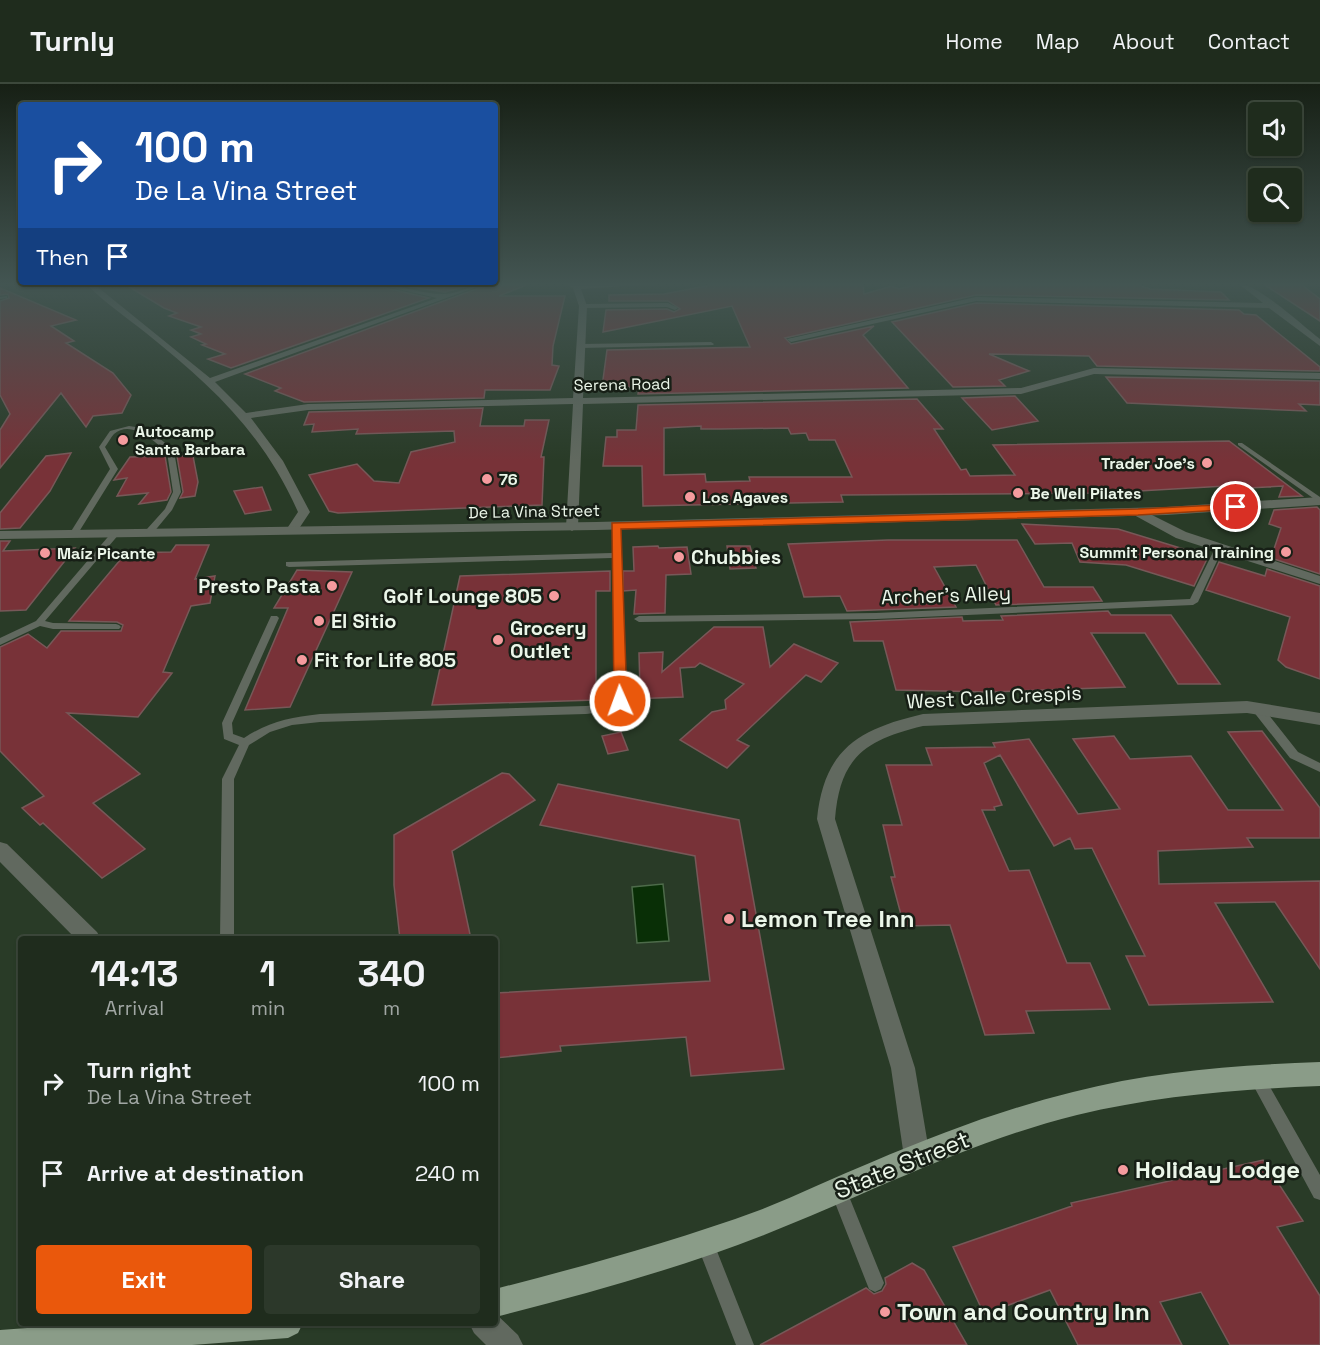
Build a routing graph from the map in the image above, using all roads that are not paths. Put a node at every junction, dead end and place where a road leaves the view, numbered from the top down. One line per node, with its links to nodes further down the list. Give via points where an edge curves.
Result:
1 (159, 343): 7 (street)
2 (317, 343): 7 (street)
3 (581, 343): 5 (street)
4 (711, 344): 5 (lane)
5 (581, 346): 8 (street)
6 (1320, 376): 8 (street, Serena Road, via 1094,371 1067,375 1049,387 1030,391)
7 (207, 382): 9 (street)
8 (580, 400): 9 (street, Serena Road, via 308,406); 14 (street)
9 (244, 416): 15 (street, via 288,478 304,512)
10 (1240, 444): 11 (lane)
11 (1320, 501): 12 (street, De La Vina Street)
12 (1138, 512): 13 (street, De La Vina Street); 20 (street, via 1166,528)
13 (615, 526): 14 (street, De La Vina Street); 21 (lane)
14 (572, 527): 15 (street, De La Vina Street)
15 (292, 530): 16 (street, De La Vina Street)
16 (150, 531): 17 (lane, via 177,492 170,451 136,427 112,432 102,447 114,469); 18 (street, De La Vina Street)
17 (74, 533): 18 (street, De La Vina Street); 19 (street, De La Vina Street)
18 (116, 533): 26 (lane)
19 (0, 535)
20 (1219, 548): 23 (street); 25 (lane, Archer's Alley, via 1192,602 924,614)
21 (616, 555): 22 (lane); 31 (lane, via 620,701 612,707 311,719 266,729)
22 (289, 564)
23 (1320, 580)
24 (274, 618): 31 (lane, via 226,723 228,736)
25 (639, 619)
26 (39, 623): 27 (lane); 28 (lane)
27 (116, 627)
28 (0, 642)
29 (1257, 708): 30 (street, West Calle Crespis); 32 (lane, via 1294,755); 38 (street, West Calle Crespis, via 923,720 885,729 846,755 826,795 826,819 903,1068)
30 (1320, 719)
31 (245, 743): 35 (lane, via 228,779)
32 (1320, 768)
33 (0, 850): 34 (street)
34 (86, 936)
35 (227, 936)
36 (1320, 1074): 37 (main road, State Street)
37 (1257, 1078): 38 (main road, State Street, via 1185,1084 1098,1098 1012,1122); 40 (lane)
38 (917, 1156): 39 (main road, State Street)
39 (838, 1190): 41 (main road, State Street, via 762,1223); 42 (lane)
40 (1320, 1192)
41 (705, 1242): 43 (main road, State Street, via 593,1278); 48 (lane)
42 (876, 1283)
43 (498, 1302)
44 (249, 1326): 46 (main road)
45 (487, 1326): 47 (street)
46 (0, 1345)
47 (508, 1345)
48 (745, 1345)

